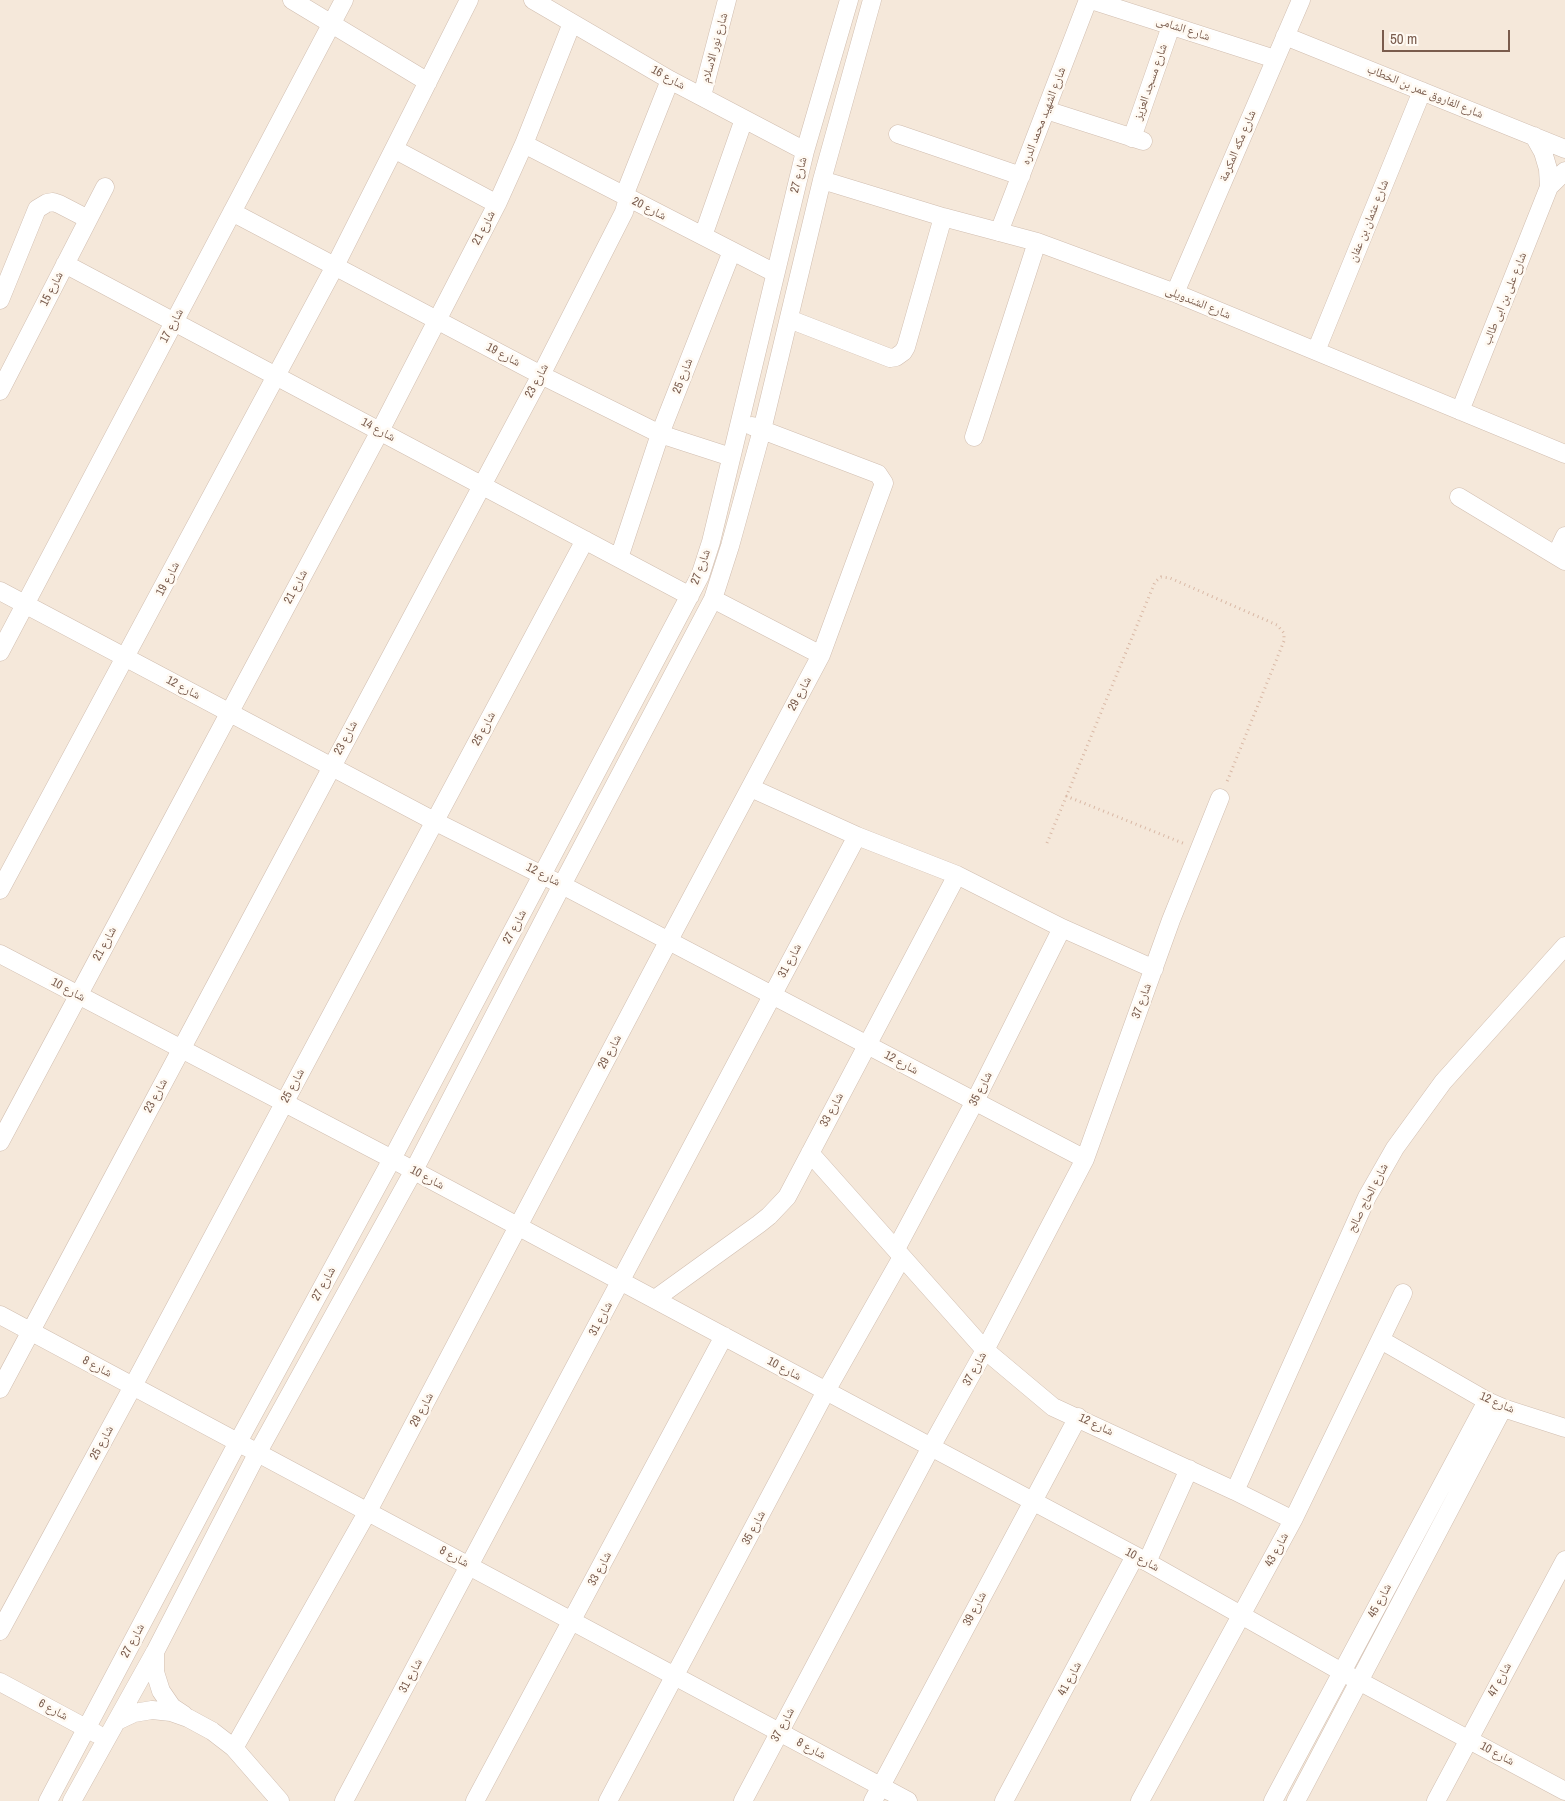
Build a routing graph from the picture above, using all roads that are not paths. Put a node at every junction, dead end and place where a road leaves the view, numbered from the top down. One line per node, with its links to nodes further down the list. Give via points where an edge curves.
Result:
1 (292, 0): 11 (street)
2 (344, 0): 11 (street, شارع 17)
3 (469, 0): 16 (street, شارع 19)
4 (533, 0): 10 (street, شارع 16)
5 (727, 0): 18 (street, شارع نور الاسلام)
6 (848, 0): 26 (street, شارع 27)
7 (872, 0): 29 (street, شارع 27)
8 (1090, 0): 12 (street, شارع الشامى); 19 (street, شارع الشهيد محمد الدره)
9 (1301, 0): 13 (street, شارع مكه المكرمة)
10 (572, 23): 15 (street, شارع 16); 23 (street, شارع 21)
11 (331, 24): 16 (street); 34 (street, شارع 17)
12 (1171, 26): 14 (street, شارع الشامى); 19 (street, شارع مسجد العزيز, via 1137,140)
13 (1285, 36): 14 (street, شارع مكه المكرمة); 17 (street, شارع الفاروق عمر بن الخطاب)
14 (1275, 59): 44 (street, شارع مكه المكرمة)
15 (670, 80): 18 (street, شارع 16); 32 (street, شارع 23, via 626,191)
16 (428, 82): 24 (street, شارع 19)
17 (1422, 91): 22 (street, شارع الفاروق عمر بن الخطاب); 49 (street, شارع عثمان بن عفان)
18 (702, 96): 20 (street, شارع 16)
19 (1046, 110): 28 (street, شارع الشهيد محمد الدره)
20 (744, 119): 26 (street, شارع 16); 38 (street)
21 (898, 134): 28 (street)
22 (1534, 136): 25 (street, شارع الفاروق عمر بن الخطاب); 31 (street, شارع على بن ابى طالب, via 1543,152)
23 (524, 144): 32 (street, شارع 20); 33 (street, شارع 21)
24 (394, 149): 33 (street); 42 (street, شارع 19)
25 (1565, 149)
26 (805, 151): 43 (street, شارع 27)
27 (1565, 170): 31 (street, شارع على بن ابى طالب)
28 (1021, 176): 37 (street, شارع الشهيد محمد الدره)
29 (822, 180): 35 (street, شارع الشندويلى); 46 (street, شارع 27)
30 (105, 187): 36 (street, شارع 15)
31 (1549, 187): 53 (street, شارع على بن ابى طالب)
32 (628, 198): 38 (street, شارع 20); 50 (street, شارع 23, via 624,212)
33 (496, 204): 47 (street, شارع 21)
34 (232, 212): 42 (street, شارع 19); 48 (street, شارع 17)
35 (943, 217): 37 (street, شارع الشندويلى); 46 (street, via 906,346 896,357 890,358)
36 (88, 219): 41 (street, شارع 15); 45 (street, via 53,202 37,209)
37 (999, 232): 39 (street, شارع الشندويلى)
38 (703, 236): 40 (street, شارع 20)
39 (1037, 242): 44 (street, شارع الشندويلى); 58 (street)
40 (732, 251): 43 (street, شارع 20); 57 (street, شارع 25)
41 (65, 264): 48 (street, شارع 14); 52 (street, شارع 15)
42 (335, 266): 47 (street, شارع 19); 51 (street, شارع 19)
43 (775, 273): 54 (street, شارع 27)
44 (1175, 293): 49 (street, شارع الشندويلى)
45 (0, 300)
46 (789, 319): 55 (street, شارع 27)
47 (437, 321): 50 (street, شارع 19); 56 (street, شارع 21)
48 (174, 322): 51 (street, شارع 14); 70 (street, شارع 17)
49 (1316, 351): 53 (street, شارع الشندويلى)
50 (541, 375): 57 (street, شارع 19); 61 (street, شارع 23)
51 (276, 376): 56 (street, شارع 14); 73 (street, شارع 19)
52 (0, 390)
53 (1460, 411): 59 (street, شارع الشندويلى)
54 (740, 422): 55 (street, شارع 29); 60 (street, شارع 27)
55 (762, 430): 69 (street, شارع 27); 72 (street, شارع 29, via 878,474 884,483)
56 (380, 431): 61 (street, شارع 14); 74 (street, شارع 21)
57 (660, 434): 60 (street, شارع 19); 65 (street, شارع 25)
58 (974, 437)
59 (1565, 454)
60 (731, 457): 68 (street, شارع 27, via 711,542)
61 (481, 485): 64 (street, شارع 14); 75 (street, شارع 23)
62 (1459, 497): 66 (street)
63 (1565, 536): 66 (street)
64 (585, 540): 65 (street, شارع 14); 78 (street, شارع 25)
65 (619, 558): 68 (street, شارع 14)
66 (1561, 558)
67 (0, 591): 70 (street, شارع 12)
68 (690, 596): 80 (street, شارع 27)
69 (713, 599): 72 (street); 82 (street, شارع 27)
70 (25, 605): 71 (street, شارع 17); 73 (street, شارع 12)
71 (0, 652)
72 (821, 655): 76 (street, شارع 29)
73 (126, 658): 74 (street, شارع 12); 83 (street, شارع 19)
74 (229, 712): 75 (street, شارع 12); 90 (street, شارع 21)
75 (331, 766): 78 (street, شارع 12); 92 (street, شارع 23)
76 (751, 788): 79 (street); 85 (street, شارع 29)
77 (1220, 798): 88 (street, شارع 37)
78 (434, 821): 80 (street, شارع 12); 94 (street, شارع 25)
79 (857, 836): 81 (street); 89 (street, شارع 31)
80 (543, 875): 82 (street, شارع 12); 97 (street, شارع 27)
81 (957, 876): 84 (street); 91 (street, شارع 33)
82 (562, 884): 85 (street, شارع 12); 99 (street, شارع 27)
83 (0, 890)
84 (1062, 928): 88 (street); 93 (street, شارع 35)
85 (668, 940): 89 (street, شارع 12); 100 (street, شارع 29)
86 (1565, 946): 120 (street, شارع الحاج صالح, via 1443,1082 1395,1148 1367,1197)
87 (0, 954): 90 (street, شارع 10)
88 (1154, 969): 98 (street, شارع 37)
89 (772, 995): 91 (street, شارع 12); 102 (street, شارع 31)
90 (78, 996): 92 (street, شارع 10); 95 (street, شارع 21)
91 (867, 1045): 93 (street, شارع 12); 96 (street, شارع 33)
92 (181, 1049): 94 (street, شارع 10); 106 (street, شارع 23)
93 (975, 1101): 98 (street, شارع 12); 101 (street, شارع 35)
94 (284, 1103): 97 (street, شارع 10); 110 (street, شارع 25)
95 (0, 1142)
96 (810, 1152): 101 (street, شارع 12); 104 (street, شارع 33, via 787,1197 770,1216)
97 (392, 1159): 99 (street, شارع 10); 116 (street, شارع 27)
98 (1085, 1159): 109 (street, شارع 37)
99 (414, 1170): 100 (street, شارع 10); 118 (street, شارع 27)
100 (519, 1227): 102 (street, شارع 10); 122 (street, شارع 29)
101 (899, 1253): 109 (street, شارع 12); 112 (street, شارع 35)
102 (621, 1281): 104 (street, شارع 10); 126 (street, شارع 31)
103 (1403, 1294): 108 (street, شارع 43)
104 (655, 1300): 107 (street, شارع 10)
105 (0, 1315): 106 (street, شارع 8)
106 (31, 1331): 110 (street, شارع 8); 111 (street, شارع 23)
107 (724, 1336): 112 (street, شارع 10); 128 (street, شارع 33)
108 (1381, 1340): 113 (street, شارع 12); 123 (street, شارع 43)
109 (985, 1350): 114 (street, شارع 12, via 1053,1407); 117 (street, شارع 37)
110 (133, 1386): 116 (street, شارع 8); 129 (street, شارع 25)
111 (0, 1389)
112 (826, 1391): 117 (street, شارع 10); 132 (street, شارع 35)
113 (1495, 1404): 115 (street, شارع 12); 131 (street, شارع 45); 133 (street, شارع 45)
114 (1078, 1417): 119 (street, شارع 12); 121 (street, شارع 39)
115 (1565, 1428)
116 (238, 1442): 118 (street, شارع 8); 137 (street, شارع 27)
117 (931, 1447): 121 (street, شارع 10); 138 (street, شارع 37)
118 (258, 1452): 122 (street, شارع 8); 130 (street, شارع 27)
119 (1189, 1469): 120 (street, شارع 12); 124 (street, شارع 41)
120 (1235, 1491): 123 (street, شارع 12)
121 (1032, 1501): 124 (street, شارع 10); 143 (street, شارع 39)
122 (368, 1511): 126 (street, شارع 8); 141 (street, شارع 29)
123 (1293, 1520): 127 (street, شارع 43)
124 (1141, 1559): 127 (street, شارع 10); 152 (street, شارع 41)
125 (1565, 1560): 140 (street, شارع 47)
126 (470, 1565): 128 (street, شارع 8); 147 (street, شارع 31)
127 (1243, 1615): 131 (street, شارع 10); 153 (street, شارع 43)
128 (572, 1620): 132 (street, شارع 8); 148 (street, شارع 33)
129 (0, 1632)
130 (155, 1652): 135 (street, via 154,1672 160,1690 172,1706); 136 (street, شارع 27)
131 (1342, 1672): 133 (street, شارع 10); 154 (street, شارع 45)
132 (676, 1676): 138 (street, شارع 8); 149 (street, شارع 35)
133 (1359, 1680): 140 (street, شارع 10); 155 (street, شارع 45)
134 (0, 1682): 137 (street, شارع 6)
135 (188, 1718): 136 (street, via 152,1710 134,1713); 141 (street)
136 (117, 1721): 139 (street, شارع 27)
137 (86, 1728): 139 (street, شارع 6); 144 (street, شارع 27)
138 (780, 1732): 143 (street, شارع 8); 150 (street, شارع 37)
139 (106, 1738): 145 (street, شارع 27)
140 (1468, 1739): 142 (street, شارع 10); 156 (street, شارع 47)
141 (234, 1748): 146 (street)
142 (1565, 1791)
143 (877, 1794): 151 (street, شارع 8)
144 (48, 1801)
145 (72, 1801)
146 (280, 1801)
147 (344, 1801)
148 (476, 1801)
149 (608, 1801)
150 (743, 1801)
151 (908, 1801)
152 (1004, 1801)
153 (1140, 1801)
154 (1273, 1801)
155 (1296, 1801)
156 (1436, 1801)

